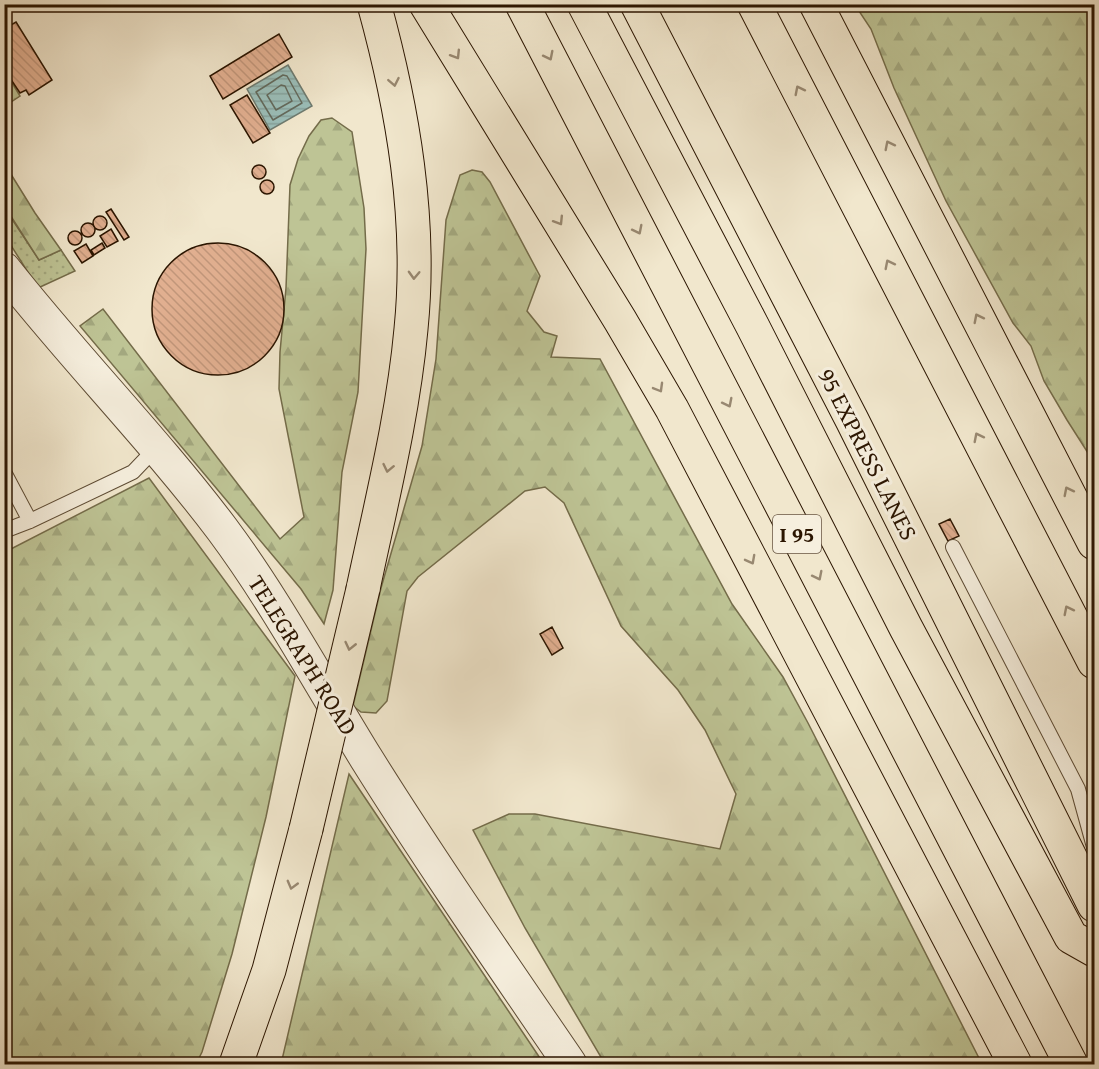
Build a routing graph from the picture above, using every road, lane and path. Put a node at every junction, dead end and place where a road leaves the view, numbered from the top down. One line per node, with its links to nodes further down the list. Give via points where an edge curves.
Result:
1 (374, 4): 19 (highway, one-way to 19, bridge, via 388,54 411,189 412,327 404,396 363,589)
2 (426, 4): 23 (highway, one-way to 23, via 672,409)
3 (522, 4): 24 (highway, I 95, one-way to 24)
4 (584, 4): 18 (highway, via 911,638 1071,937)
5 (637, 4): 17 (highway, 95 EXPRESS LANES, via 852,420)
6 (754, 4): 15 (highway, one-way to 6)
7 (816, 4): 13 (highway, one-way to 7)
8 (4, 269): 9 (street, TELEGRAPH ROAD)
9 (155, 449): 11 (lane, via 133,472); 22 (street, TELEGRAPH ROAD, via 253,574 368,760)
10 (4, 472): 11 (lane)
11 (30, 521): 12 (lane)
12 (4, 531)
13 (1095, 543)
14 (953, 546): 16 (lane, via 1077,789)
15 (1095, 662)
16 (1095, 847)
17 (1095, 905)
18 (1095, 951)
19 (268, 970): 20 (highway); 21 (highway)
20 (236, 1065)
21 (254, 1065)
22 (570, 1065)
23 (1015, 1065)
24 (1071, 1065)

